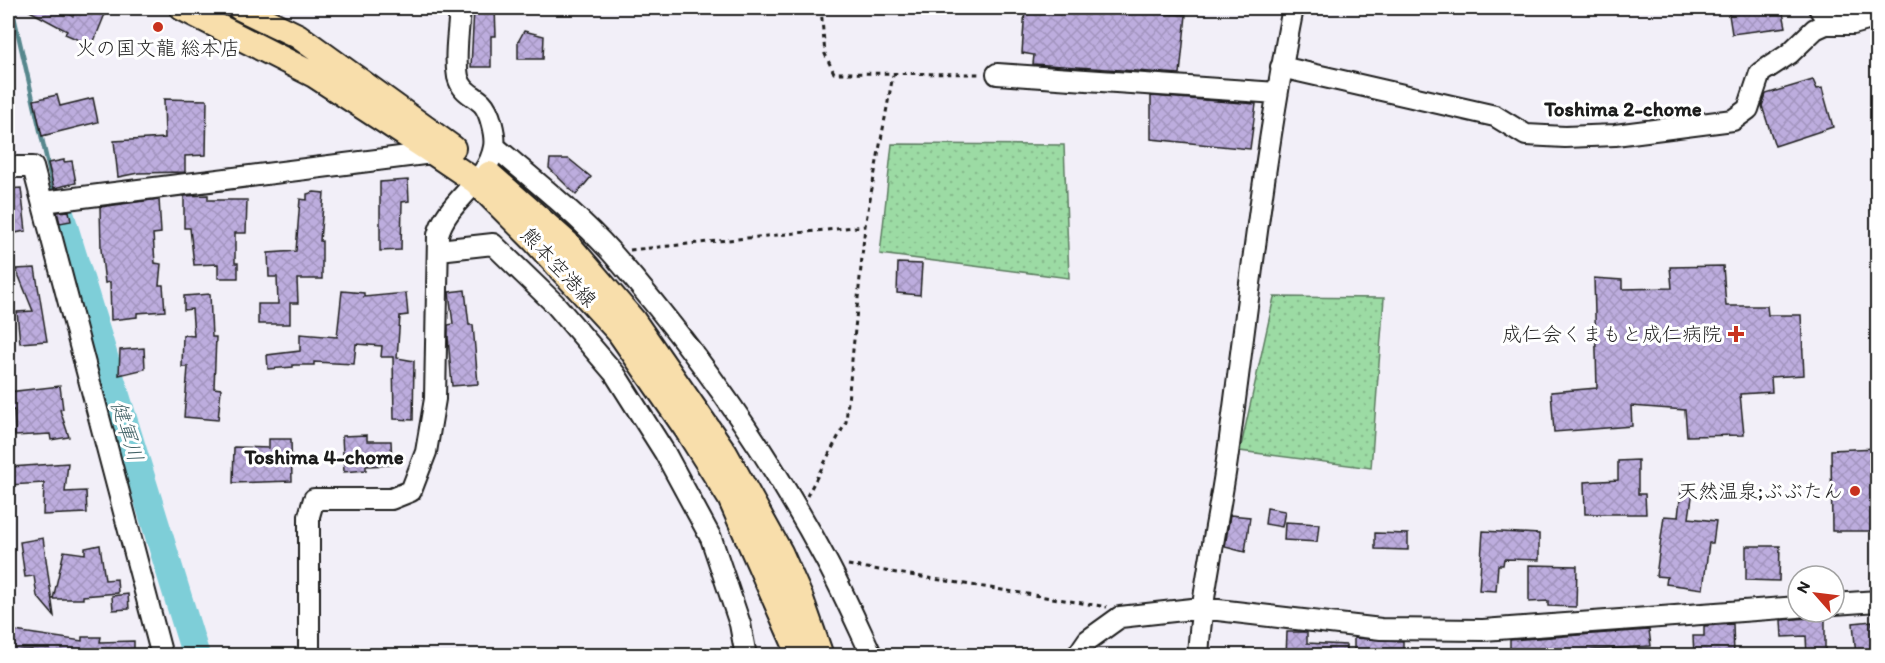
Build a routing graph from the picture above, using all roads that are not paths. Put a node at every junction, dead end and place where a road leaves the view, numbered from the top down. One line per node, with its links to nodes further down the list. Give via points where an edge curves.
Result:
1 (182, 8): 11 (main road, 熊本空港線, via 314,75)
2 (240, 8): 11 (main road, 熊本空港線, via 298,36)
3 (460, 8): 10 (street, via 458,78 467,95 483,104)
4 (1293, 8): 7 (street)
5 (1824, 15): 6 (street, via 1853,24); 7 (street, via 1789,54 1760,73 1748,109 1733,120 1615,135 1526,135 1495,117)
6 (1878, 17)
7 (1281, 67): 9 (street)
8 (997, 74): 9 (street)
9 (1277, 93): 18 (street, via 1226,474)
10 (495, 146): 13 (street); 25 (street, via 611,252 691,351 743,423 827,561)
11 (445, 151): 13 (main road, 熊本空港線); 14 (street)
12 (8, 167): 14 (street, via 33,167)
13 (479, 176): 15 (street, via 441,221); 23 (main road, 熊本空港線, via 618,332 687,430 730,498); 24 (main road, 熊本空港線, via 567,243 633,320 725,453 780,552)
14 (44, 202): 20 (street)
15 (439, 250): 21 (street, via 435,399 426,452 411,491 391,499 314,499 309,516); 22 (street, via 494,244 555,304 615,374 711,538 740,624)
16 (1878, 600): 17 (street)
17 (1846, 603)
18 (1201, 608): 19 (street, via 1381,629 1483,630); 26 (street, via 1120,617 1088,640); 27 (street)
19 (1786, 608)
20 (162, 656)
21 (309, 656)
22 (746, 656)
23 (800, 656)
24 (821, 656)
25 (872, 656)
26 (1077, 656)
27 (1198, 656)

